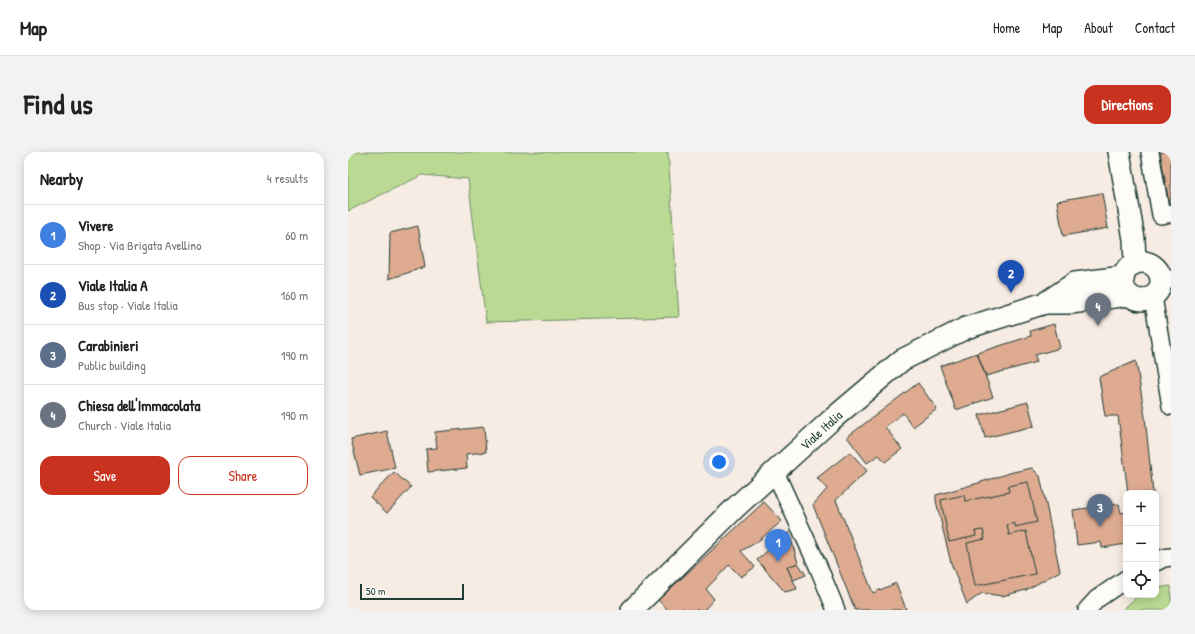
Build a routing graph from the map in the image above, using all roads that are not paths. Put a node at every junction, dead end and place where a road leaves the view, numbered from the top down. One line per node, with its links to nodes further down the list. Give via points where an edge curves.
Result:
1 (1119, 152): 4 (main road, via 1134,239)
2 (1150, 152): 3 (street, via 1161,215)
3 (1171, 213)
4 (1128, 278): 5 (main road, via 1141,262 1151,264 1158,271); 5 (main road, via 1135,300 1149,300); 7 (main road, Viale Italia, via 1071,303 1045,302 966,328 902,360)
5 (1162, 286): 6 (street)
6 (1171, 406)
7 (775, 472): 11 (main road, Viale Italia); 12 (street)
8 (1171, 557): 9 (street)
9 (1159, 560)
10 (1123, 581): 13 (street, via 1097,599)
11 (632, 610)
12 (836, 610)
13 (1087, 610)

